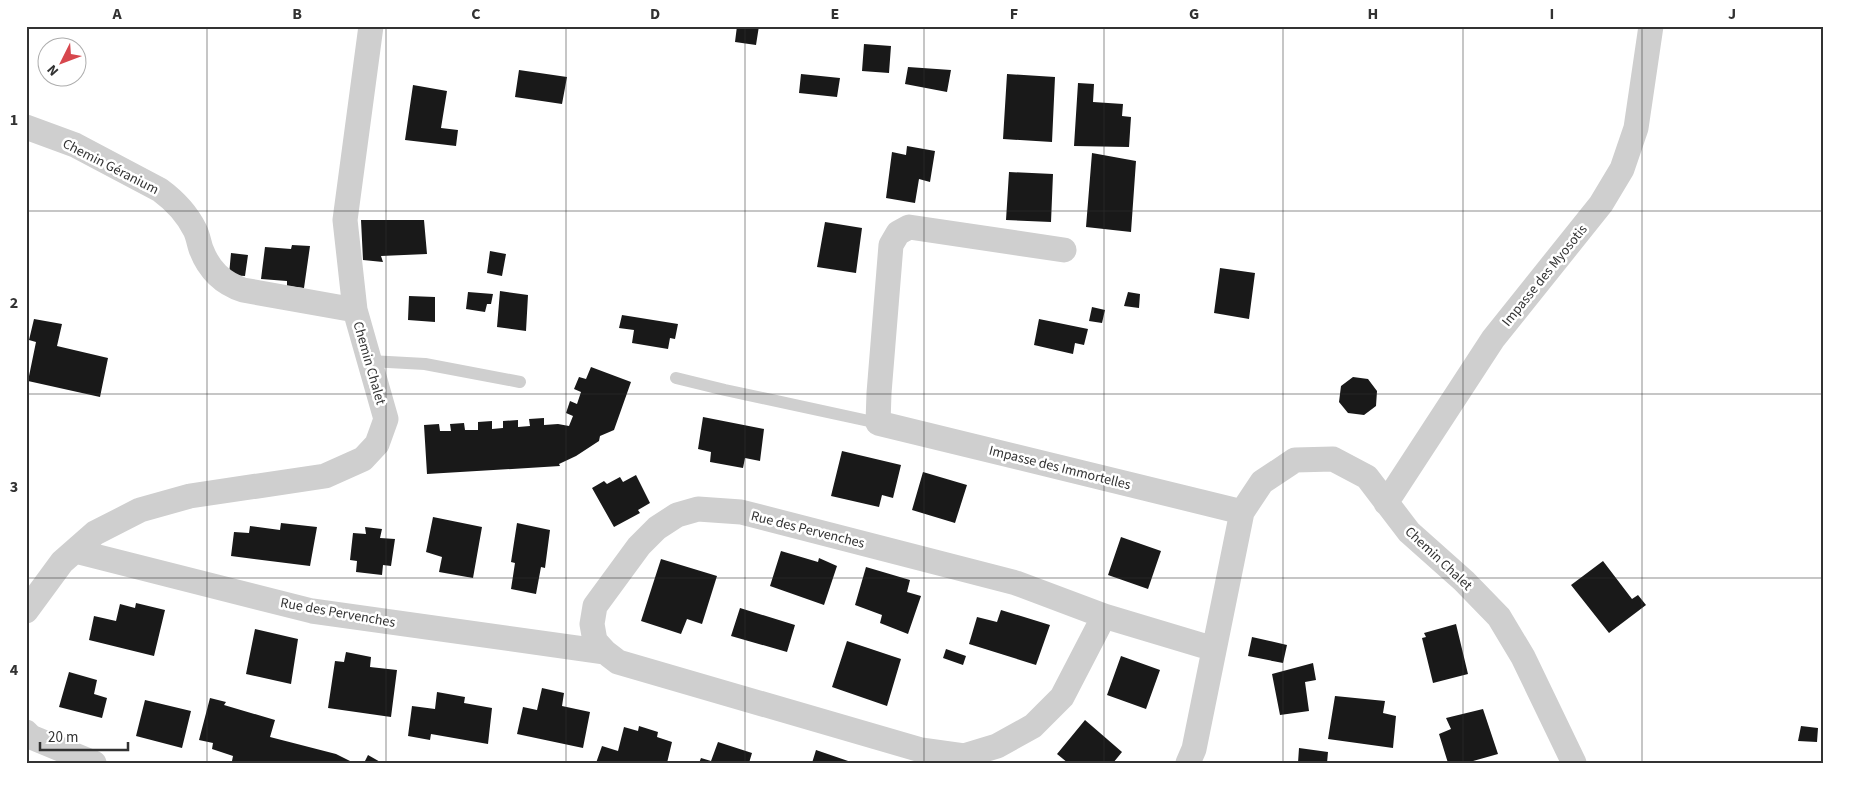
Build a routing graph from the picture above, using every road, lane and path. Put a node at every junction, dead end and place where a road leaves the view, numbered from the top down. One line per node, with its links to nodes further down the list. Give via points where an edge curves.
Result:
1 (370, 26): 5 (street, Chemin Chalet, via 345,220)
2 (1651, 26): 10 (street, Impasse des Myosotis, via 1636,128 1622,169 1601,204 1493,338)
3 (26, 127): 5 (street, Chemin Géranium, via 75,145 166,194 190,220 207,263 229,286)
4 (1064, 250): 9 (street, via 909,227 898,233 891,245)
5 (355, 310): 6 (street, Chemin Chalet)
6 (370, 361): 8 (lane, via 425,364); 12 (street, Chemin Chalet, via 386,419 377,444 363,459 325,476 190,496 140,510 95,533)
7 (676, 378): 9 (lane, Impasse des Immortelles)
8 (520, 382)
9 (878, 423): 11 (street, Impasse des Immortelles)
10 (1386, 503): 11 (street, Chemin Chalet, via 1367,477 1333,459 1296,460 1262,482); 20 (street, Chemin Chalet, via 1409,532 1464,580 1499,617 1524,657)
11 (1242, 512): 15 (street, Chemin Chalet)
12 (75, 551): 13 (street, Chemin Chalet, via 62,562); 16 (street, Rue des Pervenches, via 312,610)
13 (26, 611)
14 (1104, 616): 15 (street, Rue des Pervenches); 16 (street, Rue des Pervenches, via 1062,697 1034,726 997,746 964,756 911,748 618,662); 16 (street, Rue des Pervenches, via 1016,583 741,512 698,509 677,515 657,528 639,546 595,606 592,624 595,641)
15 (1214, 650): 19 (street, Chemin Chalet, via 1194,749)
16 (605, 652)
17 (28, 738): 18 (street)
18 (94, 763)
19 (1188, 763)
20 (1574, 763)

